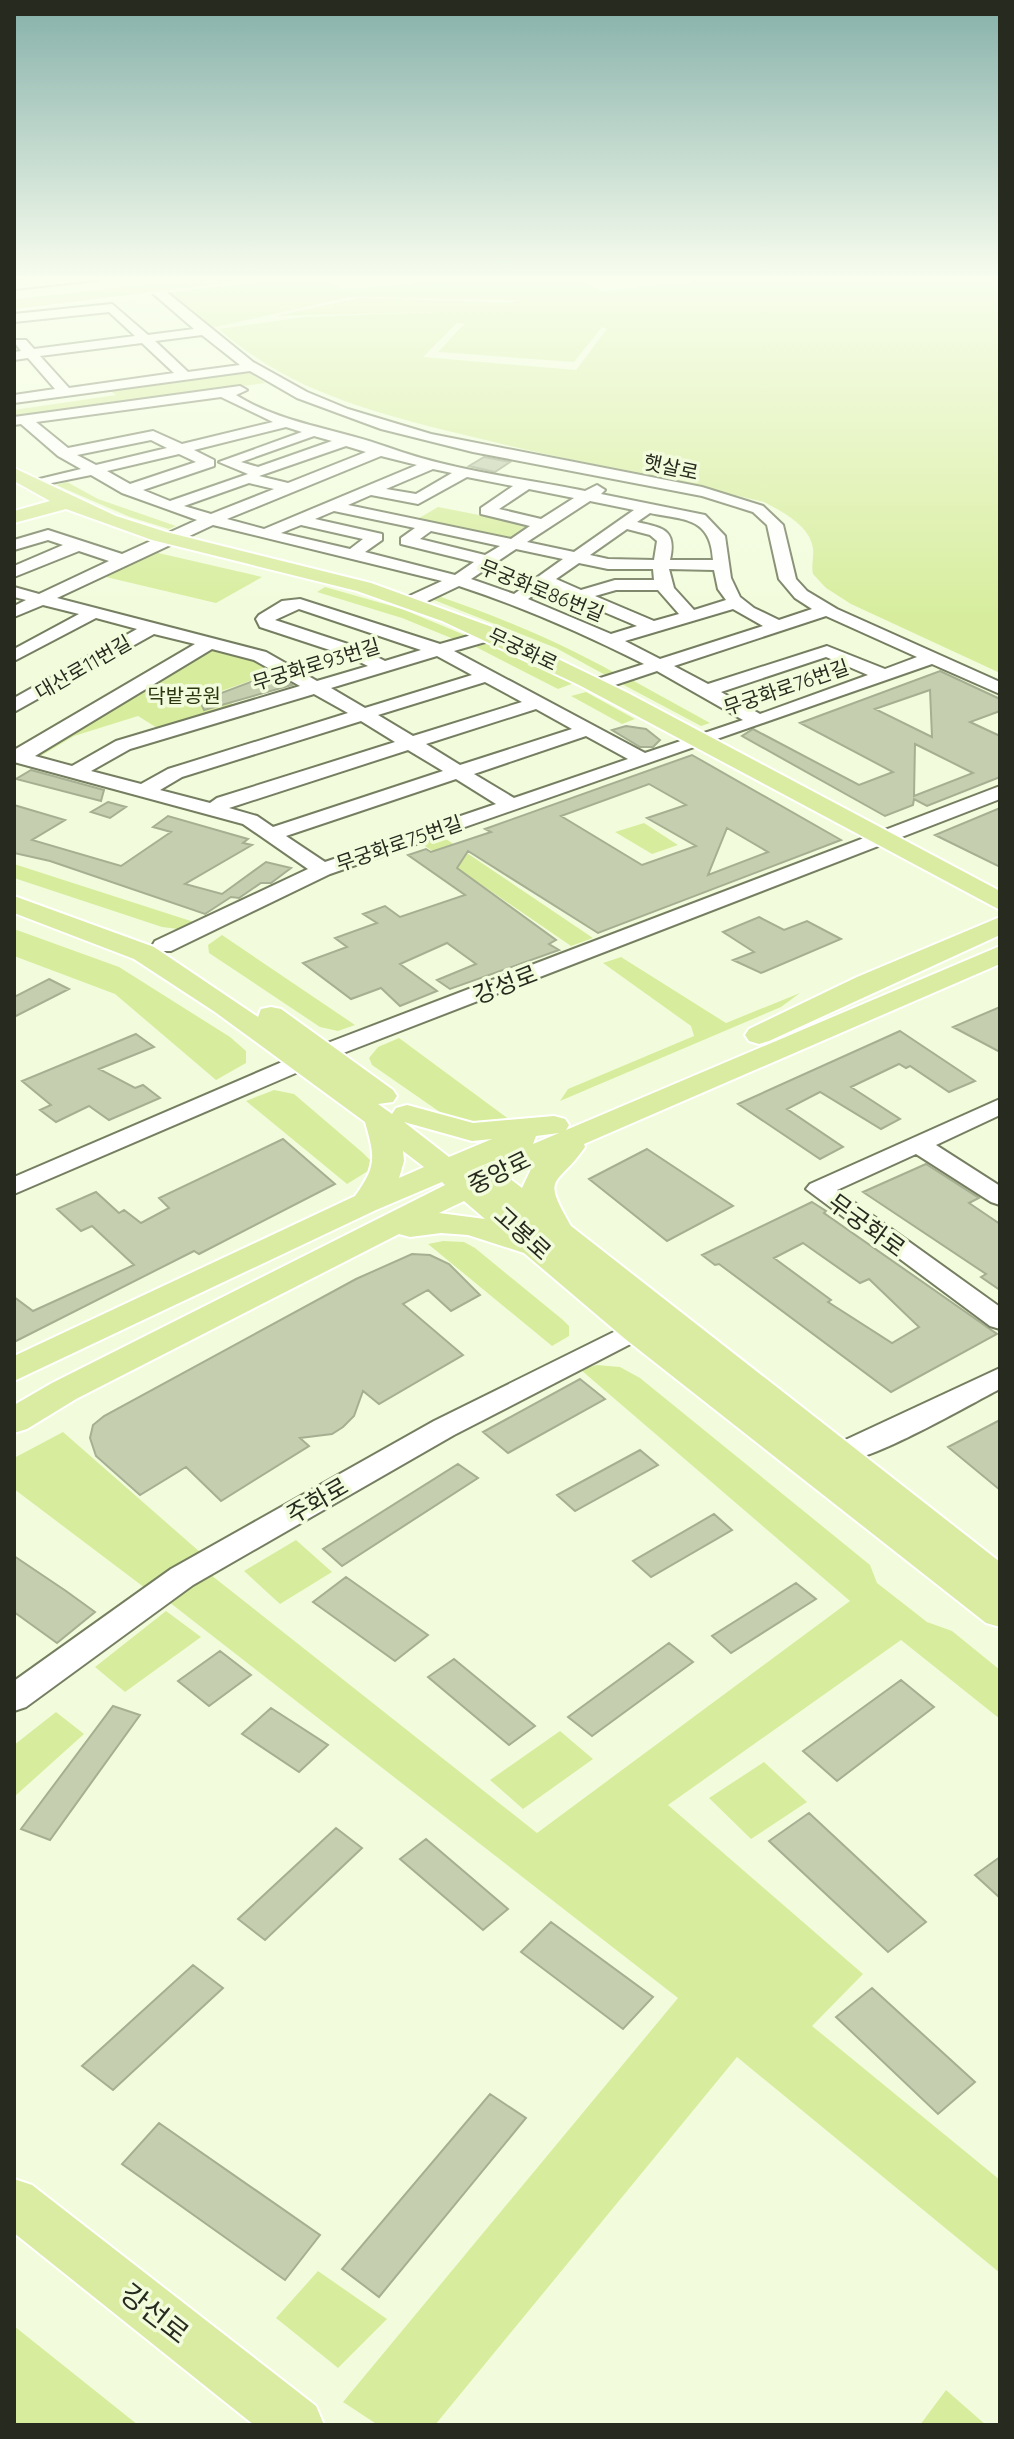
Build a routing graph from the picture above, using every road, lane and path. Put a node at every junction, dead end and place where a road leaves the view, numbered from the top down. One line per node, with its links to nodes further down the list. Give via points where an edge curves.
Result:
1 (64, 390): 6 (street)
2 (96, 390): 6 (street)
3 (239, 390): 5 (street)
4 (295, 390): 19 (street, 햇살로)
5 (223, 392): 8 (street); 9 (street)
6 (67, 394): 7 (street)
7 (15, 399)
8 (240, 403): 10 (street); 16 (street, via 154,418)
9 (120, 407): 12 (street); 13 (street, via 132,419)
10 (264, 414): 11 (street); 14 (street)
11 (235, 420)
12 (19, 421): 18 (street, 무궁화로86번길)
13 (125, 422)
14 (287, 423): 17 (street); 21 (street)
15 (69, 431): 18 (street)
16 (173, 432)
17 (314, 432): 20 (street); 20 (street, via 226,462 258,472)
18 (41, 435): 23 (street, 무궁화로86번길)
19 (419, 435): 22 (street); 27 (street, 햇살로)
20 (346, 441): 22 (street)
21 (182, 449): 23 (street, via 153,435); 25 (street); 31 (street, via 209,463)
22 (379, 451): 24 (street); 30 (street)
23 (63, 453): 25 (street, 무궁화로86번길)
24 (431, 464): 26 (street); 32 (street)
25 (89, 471): 28 (street); 31 (street, 무궁화로86번길)
26 (465, 472): 29 (street); 32 (street, via 418,499)
27 (617, 476): 33 (street); 38 (street, 햇살로)
28 (23, 479): 34 (main road, 무궁화로)
29 (528, 483): 33 (street); 44 (street, via 486,511)
30 (290, 488): 35 (street, via 248,478); 42 (street)
31 (127, 490): 35 (street, 무궁화로86번길)
32 (369, 490): 36 (street)
33 (589, 496): 37 (street); 44 (street)
34 (68, 502): 39 (main road); 47 (main road, 무궁화로)
35 (169, 506): 42 (street, 무궁화로86번길)
36 (332, 506): 41 (street); 45 (street)
37 (648, 507): 40 (street); 43 (street)
38 (754, 507): 40 (street); 67 (street, via 777,529 783,568 793,588)
39 (14, 517)
40 (716, 517): 53 (street)
41 (299, 520): 46 (street); 51 (street, via 376,537)
42 (210, 521): 46 (street, 무궁화로86번길); 47 (street)
43 (624, 524): 52 (street); 56 (street, via 655,531 665,539)
44 (545, 525): 48 (street)
45 (428, 526): 48 (street); 55 (street, via 407,541)
46 (266, 534): 51 (street, 무궁화로86번길)
47 (165, 539): 54 (street); 65 (main road, 무궁화로)
48 (516, 544): 52 (street); 55 (street)
49 (14, 545): 50 (street, via 48,535)
50 (78, 545): 54 (street); 57 (street)
51 (354, 553): 58 (street, 무궁화로86번길)
52 (578, 557): 56 (street, via 608,564); 59 (street)
53 (721, 559): 56 (street); 66 (street, via 724,587)
54 (123, 560): 63 (street)
55 (489, 561): 58 (street)
56 (660, 565): 60 (street)
57 (14, 572)
58 (458, 580): 64 (street, 무궁화로86번길); 65 (street)
59 (543, 580): 62 (street); 64 (street)
60 (665, 585): 62 (street, via 615,585); 70 (street, via 673,601)
61 (14, 592): 63 (street, 대산로11번길)
62 (582, 595): 72 (street)
63 (38, 600): 68 (street); 69 (street, 대산로11번길)
64 (516, 600): 75 (street, 무궁화로86번길)
65 (411, 602): 74 (main road, 무궁화로)
66 (735, 603): 70 (street, 무궁화로86번길); 71 (street)
67 (828, 610): 71 (street); 79 (street)
68 (14, 612)
69 (93, 613): 73 (street, 대산로11번길); 78 (street, 대산로11번길)
70 (692, 616): 72 (street, 무궁화로86번길)
71 (778, 626): 80 (street)
72 (653, 627): 75 (street, 무궁화로86번길)
73 (152, 628): 76 (street, 대산로11번길); 89 (street, 대산로11번길)
74 (493, 634): 77 (street, 무궁화로93번길); 84 (main road, 무궁화로)
75 (609, 640): 80 (street, 무궁화로86번길)
76 (211, 642): 85 (street, 대산로11번길, via 260,656); 95 (street, 대산로11번길)
77 (439, 650): 81 (street, 무궁화로93번길); 81 (street, 무궁화로93번길, via 300,604 265,619); 82 (street, 무궁화로93번길)
78 (14, 656)
79 (932, 658): 83 (street, 무궁화로76번길); 86 (street)
80 (656, 665): 84 (street); 87 (street, 무궁화로86번길)
81 (384, 667): 85 (street, 무궁화로93번길)
82 (486, 676): 88 (street, 무궁화로93번길); 90 (street)
83 (886, 676): 87 (street, 무궁화로76번길, via 827,651); 91 (street, 무궁화로76번길)
84 (597, 685): 93 (main road, 무궁화로)
85 (316, 687): 90 (street, 대산로11번길); 98 (street, 무궁화로93번길, via 123,745)
86 (1000, 689)
87 (706, 691): 91 (street, 무궁화로86번길)
88 (537, 703): 92 (street); 94 (street)
89 (14, 706)
90 (363, 714): 94 (street, 대산로11번길); 99 (street, via 175,773)
91 (758, 721): 93 (street, 무궁화로76번길)
92 (587, 730): 96 (street); 97 (street)
93 (699, 739): 96 (street, 무궁화로75번길); 104 (main road, 무궁화로)
94 (409, 742): 97 (street, 대산로11번길); 102 (street, via 224,802)
95 (16, 756): 98 (street)
96 (642, 759): 101 (street, 무궁화로75번길)
97 (459, 772): 101 (street, 대산로11번길); 103 (street)
98 (74, 773): 99 (street)
99 (142, 792): 102 (street)
100 (1000, 792): 104 (street, 강성로)
101 (510, 804): 105 (street, 무궁화로75번길)
102 (214, 810): 103 (street)
103 (274, 833): 105 (street)
104 (883, 838): 107 (main road, 무궁화로); 112 (street, 강성로)
105 (323, 870): 110 (street, 무궁화로75번길)
106 (14, 891): 110 (main road, 고봉로)
107 (1000, 902)
108 (14, 904): 113 (main road, 고봉로, via 144,953)
109 (1000, 925): 116 (main road, 중앙로, via 680,1073)
110 (163, 946): 112 (main road, 고봉로)
111 (1000, 954): 117 (main road, 중앙로)
112 (325, 1052): 113 (street, 강성로); 115 (main road, 고봉로)
113 (299, 1063): 115 (main road, 고봉로); 120 (street, 강성로)
114 (1000, 1106): 118 (street, 무궁화로)
115 (392, 1116): 116 (main road, via 472,1132); 119 (main road, 고봉로); 122 (main road, via 391,1162)
116 (554, 1125): 119 (main road, 중앙로)
117 (589, 1131): 119 (main road, 중앙로); 124 (main road, via 538,1182 538,1204)
118 (917, 1143): 121 (street); 125 (street, 무궁화로, via 819,1189)
119 (467, 1173): 122 (main road, 중앙로); 123 (main road, 중앙로); 124 (main road, 고봉로)
120 (14, 1186)
121 (1000, 1197)
122 (365, 1203): 127 (main road, 중앙로)
123 (375, 1234): 124 (main road, via 452,1221); 129 (main road, 중앙로)
124 (551, 1243): 126 (main road, 고봉로); 130 (main road, 고봉로)
125 (1000, 1320)
126 (636, 1330): 132 (main road, 고봉로); 133 (street, 주화로, via 444,1428 182,1577)
127 (14, 1370)
128 (1000, 1377): 130 (street)
129 (14, 1421)
130 (838, 1455): 131 (main road, 고봉로)
131 (1000, 1583)
132 (1000, 1613)
133 (14, 1698)
134 (14, 2202): 135 (main road, 강선로)
135 (297, 2425)

